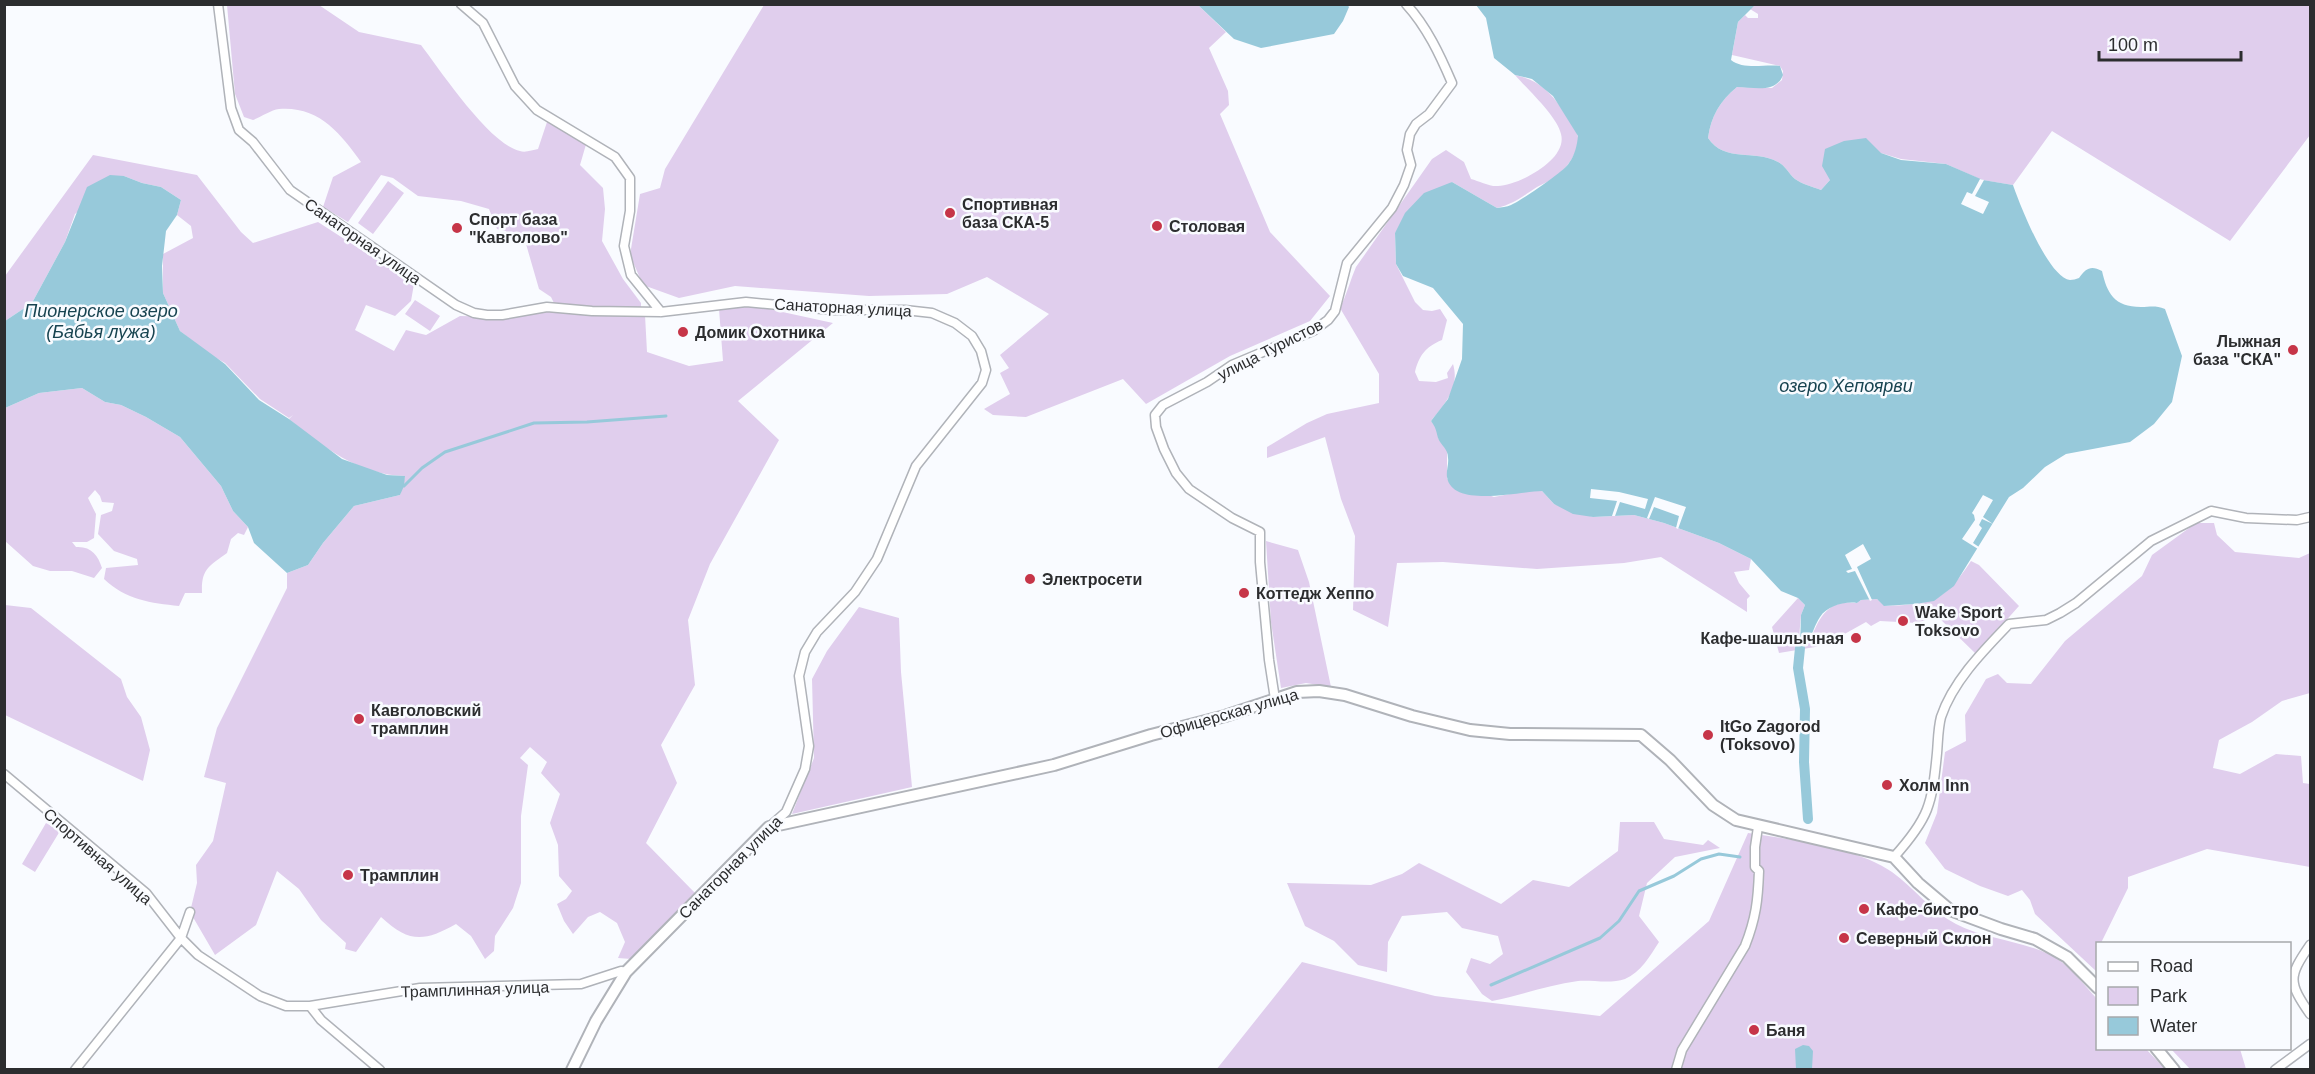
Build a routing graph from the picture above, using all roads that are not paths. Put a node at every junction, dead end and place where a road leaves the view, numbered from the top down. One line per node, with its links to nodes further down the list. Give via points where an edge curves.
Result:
1 (218, 4): 4 (street, Санаторная улица, via 231,108 238,130 253,142 290,190 427,286 456,305 487,315 548,307)
2 (461, 4): 4 (street, via 483,23 515,86 537,110 615,156 630,178 624,246 631,275)
3 (1406, 4): 6 (street, улица Туристов, via 1437,50 1452,83 1410,134 1407,150 1411,165 1404,185 1392,208 1347,263 1335,311 1313,331 1232,365 1162,405 1155,415 1156,427 1176,473 1189,489 1260,532)
4 (661, 312): 8 (street, Санаторная улица, via 746,302 932,313 972,336 986,370 971,399 916,465 877,559 805,652 799,676 809,746 805,769 786,812)
5 (2310, 517): 10 (street, via 2246,518 2211,511 2151,541 2060,613 2046,620 2009,624 1951,694 1940,719 1928,812 1916,833)
6 (1275, 699): 8 (street, Офицерская улица, via 1054,765); 9 (street, Офицерская улица, via 1319,691 1470,730 1641,735 1713,804 1736,820)
7 (4, 774): 12 (street, Спортивная улица, via 146,893)
8 (769, 827): 14 (street, Санаторная улица)
9 (1763, 828): 10 (street, Офицерская улица); 23 (street, via 1755,847 1755,867 1759,871 1752,927 1745,946 1682,1050)
10 (1894, 857): 15 (street, via 1950,910 2035,939 2067,957)
11 (190, 912): 12 (street)
12 (181, 938): 16 (street, Спортивная улица, via 222,973 260,996 286,1006); 20 (street)
13 (2310, 945): 17 (street, via 2293,973 2293,983)
14 (626, 972): 16 (street, Трамплинная улица, via 581,984 420,988); 22 (street, Санаторная улица)
15 (2096, 987)
16 (310, 1006): 21 (street)
17 (2310, 1014)
18 (2310, 1044): 25 (street)
19 (2158, 1050): 24 (street)
20 (75, 1070)
21 (380, 1070)
22 (572, 1070)
23 (1676, 1070)
24 (2174, 1070)
25 (2275, 1070)

